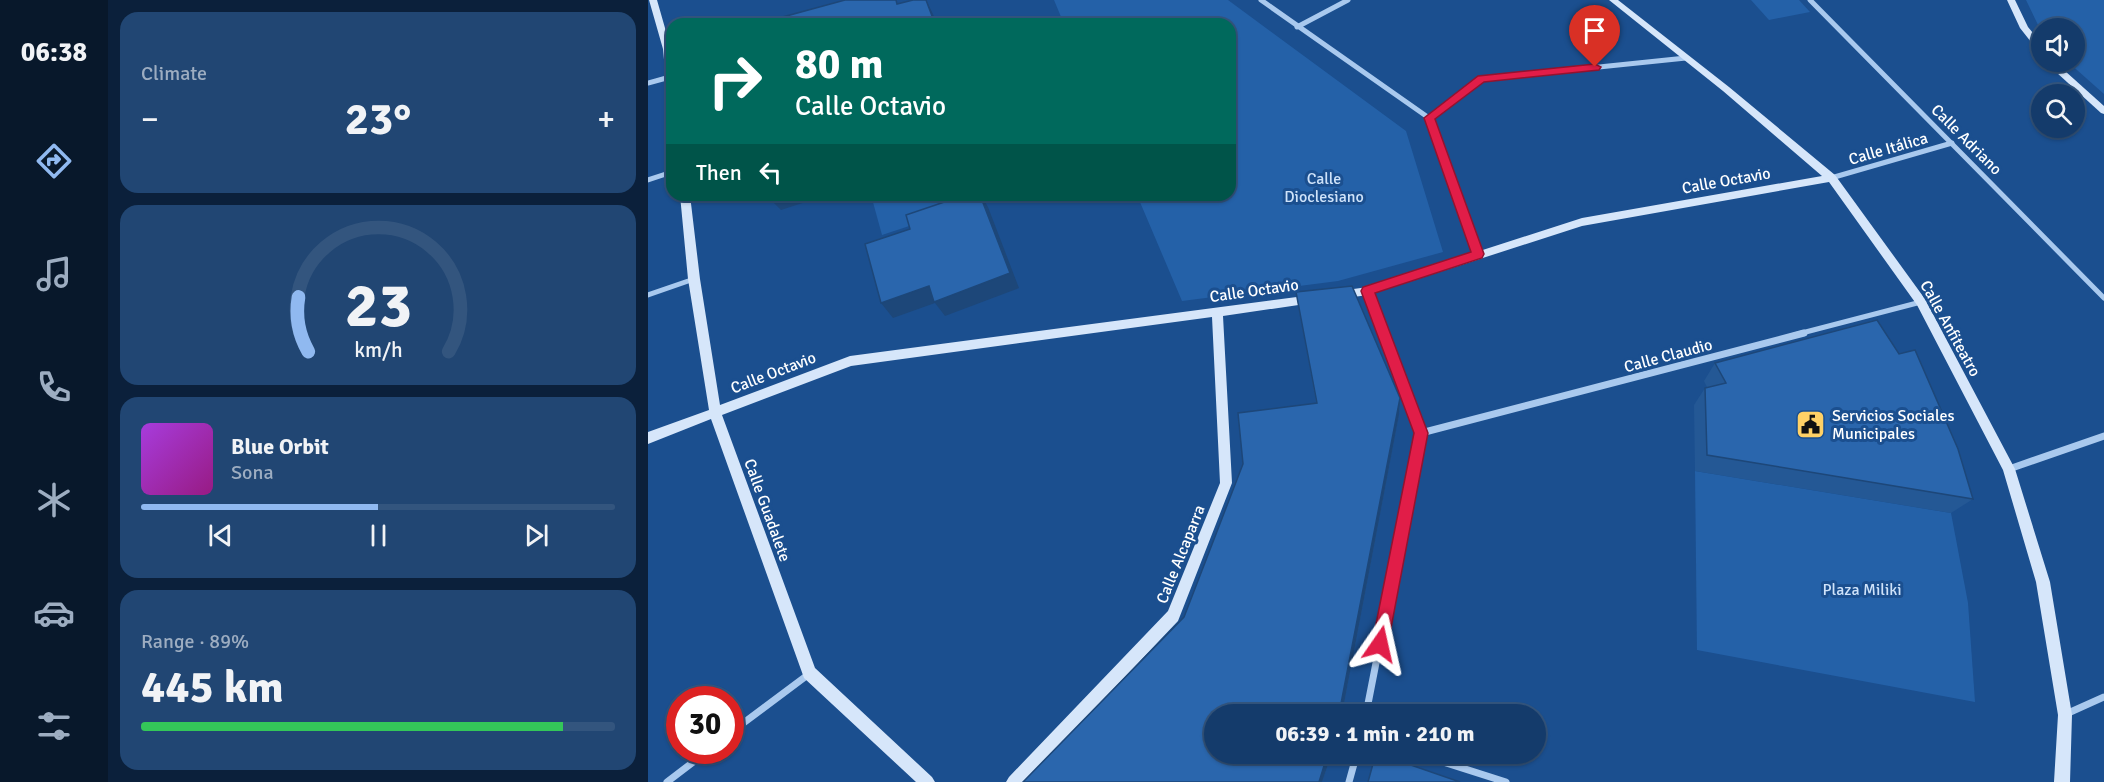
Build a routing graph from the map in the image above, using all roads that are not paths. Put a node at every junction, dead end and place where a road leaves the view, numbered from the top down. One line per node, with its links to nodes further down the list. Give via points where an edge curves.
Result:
1 (653, 0): 9 (street)
2 (1261, 0): 7 (street)
3 (1348, 0): 7 (street)
4 (1613, 0): 10 (street, Calle Anfiteatro)
5 (1810, 0): 16 (street, Calle Adriano)
6 (2011, 0): 8 (street)
7 (1297, 27): 15 (street)
8 (2031, 37)
9 (666, 39)
10 (1686, 58): 15 (street, via 1482,79); 18 (street, Calle Anfiteatro)
11 (2061, 72): 14 (street)
12 (666, 78): 13 (street)
13 (648, 83)
14 (2104, 111)
15 (1429, 118): 21 (street)
16 (1952, 143): 18 (street, Calle Itálica); 25 (street, Calle Adriano)
17 (666, 174): 19 (street)
18 (1832, 178): 21 (street, Calle Octavio, via 1582,222); 26 (street, Calle Anfiteatro)
19 (648, 180)
20 (686, 201): 22 (street, Calle Guadalete)
21 (1478, 254): 23 (street, Calle Octavio)
22 (694, 279): 24 (street); 28 (street, Calle Guadalete)
23 (1368, 291): 27 (street, Calle Octavio); 29 (street)
24 (648, 295)
25 (2104, 298)
26 (1921, 302): 29 (street, Calle Claudio); 32 (street, Calle Anfiteatro)
27 (1216, 312): 28 (street, Calle Octavio, via 850,361); 43 (street, Calle Alcaparra, via 1226,483 1173,616)
28 (715, 412): 31 (street, Calle Octavio); 33 (street, Calle Guadalete)
29 (1421, 433): 35 (street)
30 (2104, 436): 32 (street)
31 (648, 438)
32 (2010, 469): 36 (street, Calle Anfiteatro, via 2043,582)
33 (809, 674): 37 (street); 42 (street, Calle Guadalete)
34 (2104, 698): 36 (street)
35 (1368, 704)
36 (2065, 715): 46 (street, Calle Anfiteatro)
37 (744, 723)
38 (691, 764): 41 (street)
39 (1354, 764): 44 (street)
40 (1450, 764): 45 (street)
41 (667, 782)
42 (927, 782)
43 (1014, 782)
44 (1349, 782)
45 (1506, 782)
46 (2062, 782)

